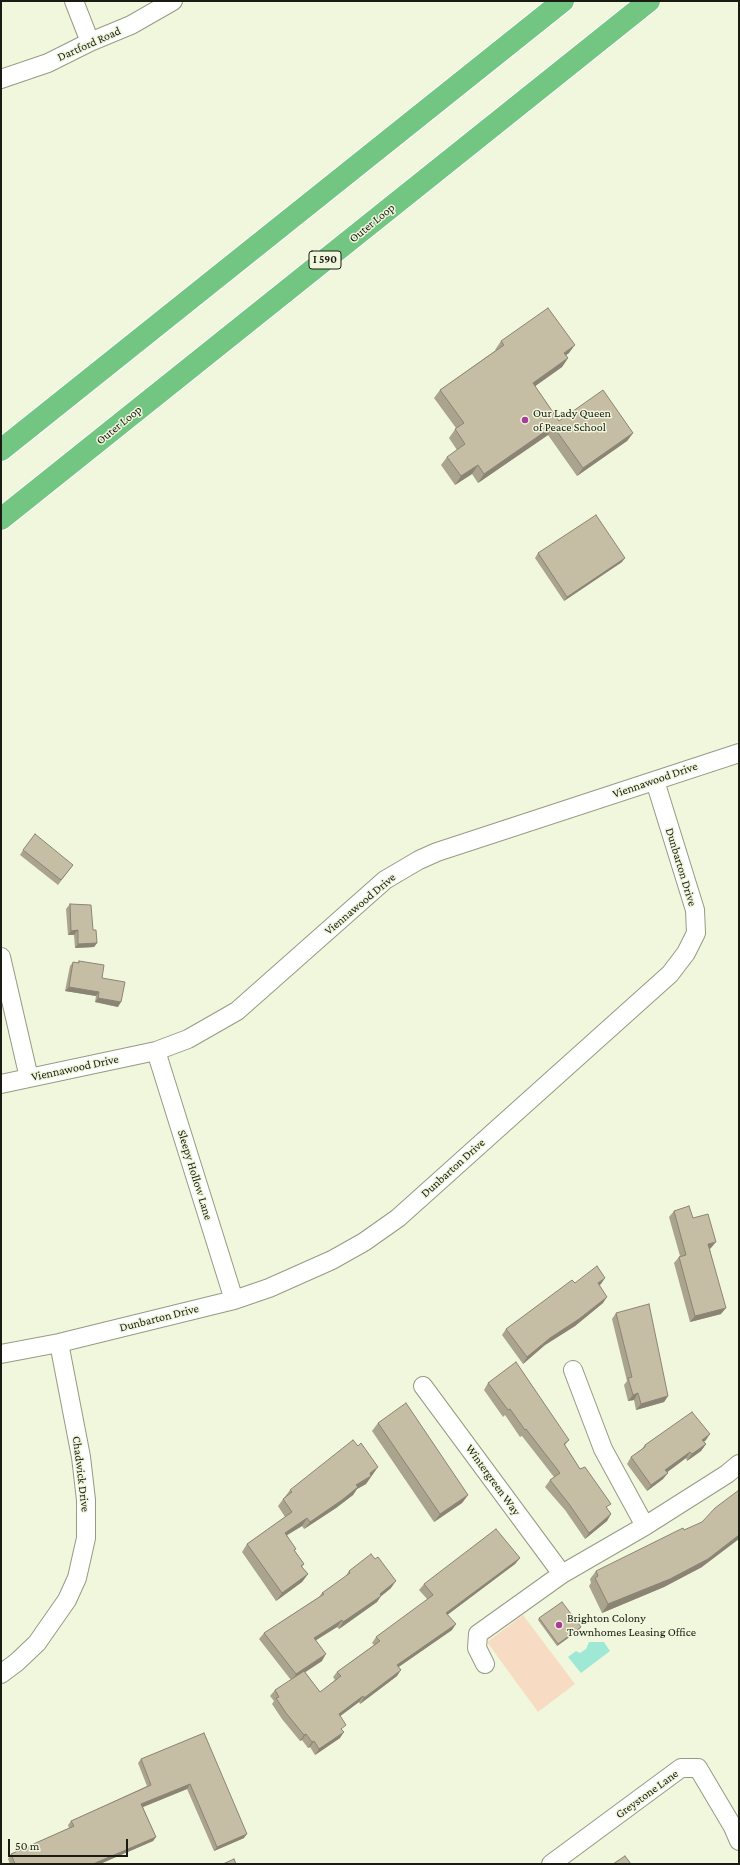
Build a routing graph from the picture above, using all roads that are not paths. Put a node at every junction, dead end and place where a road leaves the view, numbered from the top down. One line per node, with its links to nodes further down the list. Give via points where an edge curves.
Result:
1 (74, 1): 5 (street)
2 (173, 1): 5 (street, Dartford Road, via 131,25)
3 (563, 1): 7 (highway)
4 (649, 1): 8 (highway, Outer Loop / I 590)
5 (90, 42): 6 (street, Dartford Road, via 48,63)
6 (1, 79)
7 (1, 450)
8 (1, 519)
9 (739, 753): 10 (street, Viennawood Drive)
10 (655, 781): 12 (street, Viennawood Drive, via 419,860 385,880 237,1011 188,1039); 15 (street, Dunbarton Drive, via 695,910 696,933 686,953 670,974 398,1218 364,1242 294,1279)
11 (1, 956): 13 (street)
12 (156, 1051): 13 (street, Viennawood Drive); 15 (street, Sleepy Hollow Lane)
13 (29, 1078): 14 (street, Viennawood Drive)
14 (1, 1084)
15 (234, 1300): 16 (street, Dunbarton Drive)
16 (58, 1342): 17 (street, Dunbarton Drive); 24 (street, Chadwick Drive, via 81,1457 86,1500 86,1538 77,1578 67,1600 37,1643)
17 (1, 1354)
18 (573, 1370): 21 (street, via 603,1449)
19 (423, 1386): 22 (street, Wintergreen Way)
20 (739, 1464): 21 (street)
21 (645, 1526): 22 (street)
22 (562, 1574): 23 (street, via 478,1634 477,1648)
23 (485, 1664)
24 (1, 1674)
25 (739, 1841): 26 (street, Greystone Lane, via 698,1768 681,1768)
26 (551, 1864)

